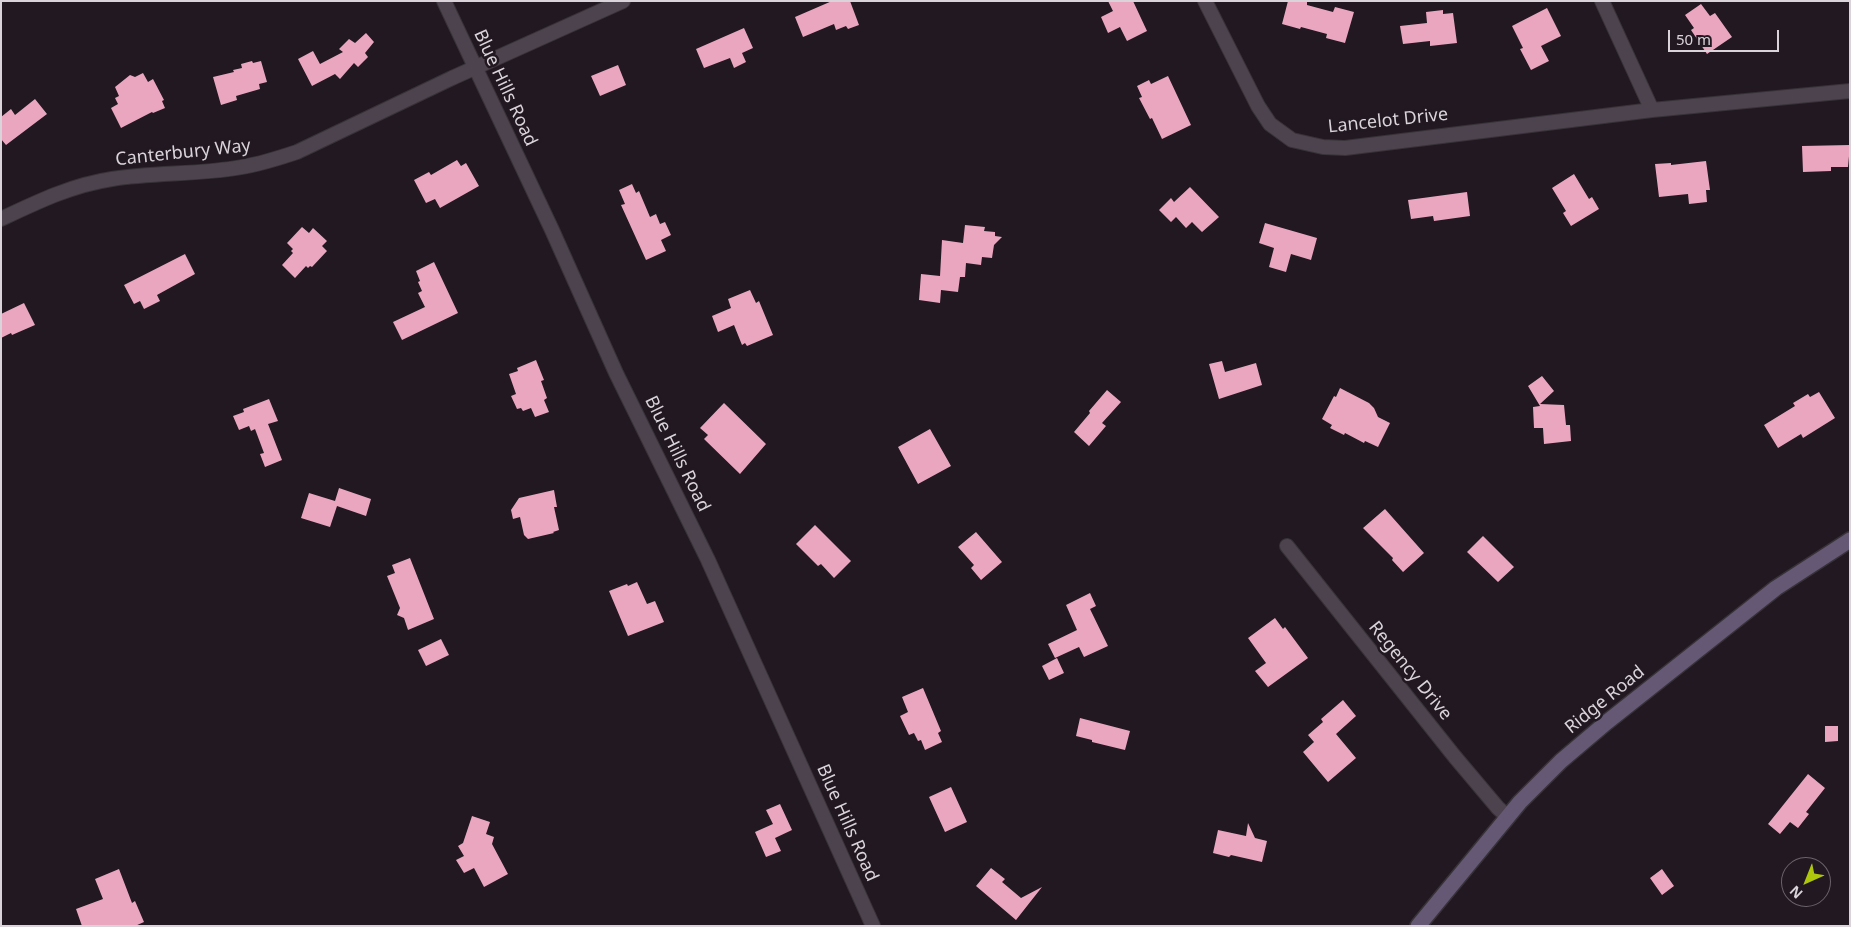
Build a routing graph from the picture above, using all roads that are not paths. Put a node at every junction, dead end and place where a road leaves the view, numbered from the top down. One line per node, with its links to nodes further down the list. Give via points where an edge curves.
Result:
1 (444, 1): 5 (street, Blue Hills Road)
2 (623, 1): 5 (street, Canterbury Way)
3 (1206, 1): 7 (street, Lancelot Drive, via 1266,119 1292,140 1308,144 1345,148)
4 (1602, 1): 7 (street)
5 (475, 68): 8 (street, Canterbury Way, via 297,152 270,161 91,183 38,200); 12 (street, Blue Hills Road, via 616,372 720,586)
6 (1850, 91): 7 (street, Lancelot Drive)
7 (1652, 110)
8 (1, 219)
9 (1850, 540): 11 (street, Ridge Road, via 1776,588 1615,716 1561,761)
10 (1287, 546): 11 (street, Regency Drive, via 1455,757)
11 (1508, 817): 13 (street, Ridge Road)
12 (873, 926)
13 (1418, 926)

